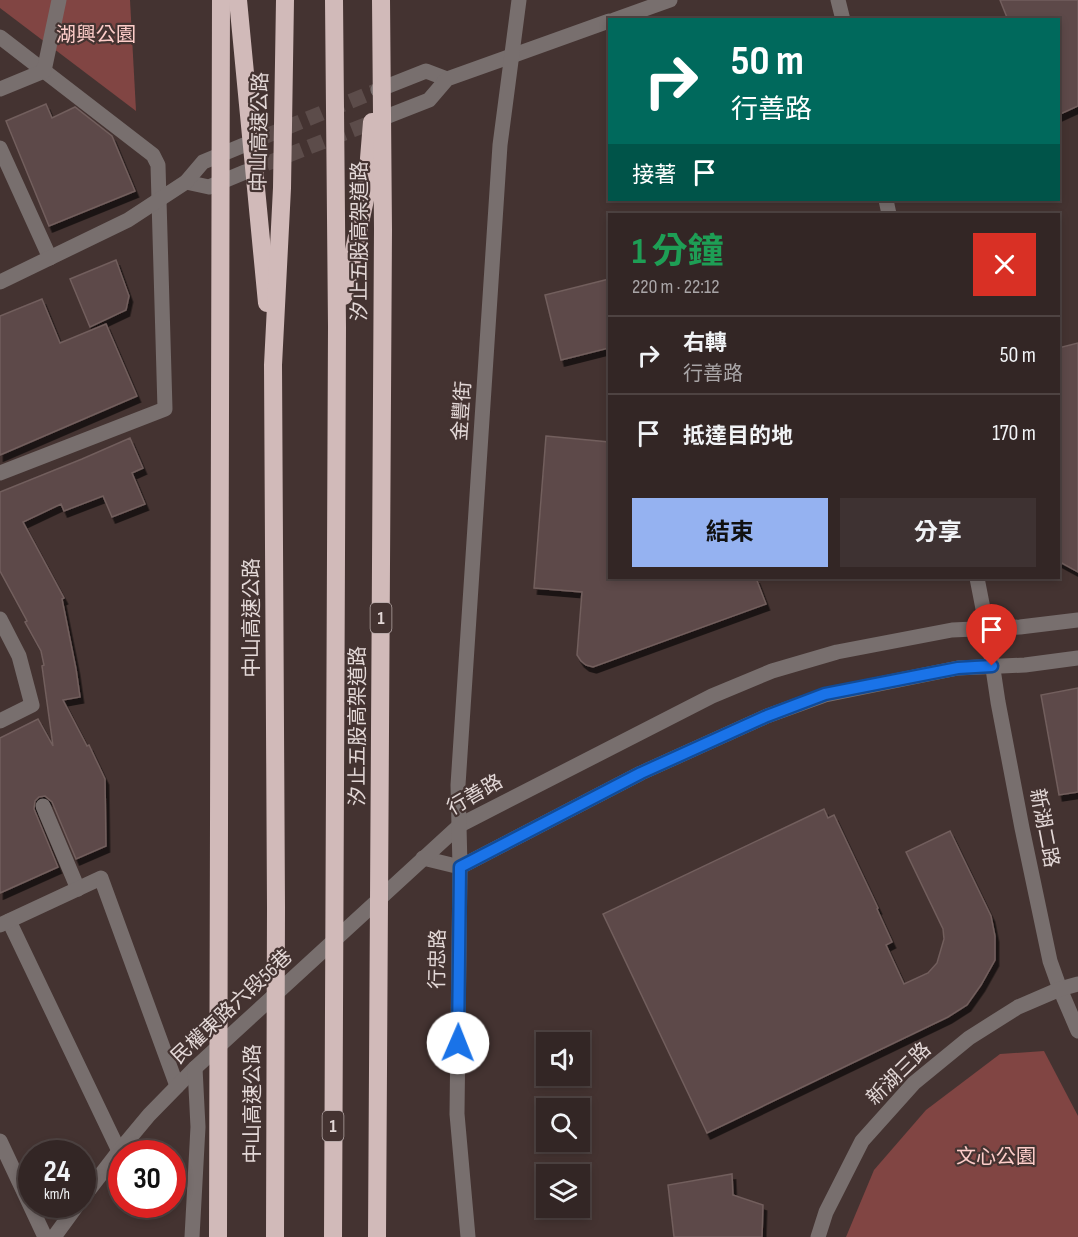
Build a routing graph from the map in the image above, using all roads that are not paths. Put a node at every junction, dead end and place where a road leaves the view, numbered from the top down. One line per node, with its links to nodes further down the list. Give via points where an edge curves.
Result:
1 (59, 0): 15 (street)
2 (221, 0): 57 (highway)
3 (238, 0): 28 (highway)
4 (285, 0): 28 (highway, 中山高速公路, via 282,188)
5 (334, 0): 27 (highway, 1)
6 (381, 0): 27 (highway, via 366,195); 60 (highway, 汐止五股高架道路 / 1)
7 (519, 0): 14 (street, 金豐街)
8 (670, 0): 10 (street)
9 (838, 0): 11 (street)
10 (620, 18)
11 (842, 18)
12 (608, 21): 14 (street)
13 (0, 37): 15 (street)
14 (512, 55): 16 (street); 38 (street, 金豐街, via 500,145 458,784)
15 (44, 71): 17 (street); 24 (street, via 153,155 158,165)
16 (447, 78): 18 (street, via 426,71); 19 (street, via 429,100)
17 (0, 89)
18 (378, 90)
19 (378, 120)
20 (244, 145): 23 (street, via 203,162)
21 (0, 148): 25 (street)
22 (245, 172): 23 (street, via 209,186)
23 (186, 183): 24 (street)
24 (160, 199): 25 (street, via 128,220); 29 (street, via 165,409)
25 (50, 258): 26 (street)
26 (0, 282)
27 (337, 327): 59 (highway, 1)
28 (273, 365): 58 (highway, 中山高速公路)
29 (0, 473)
30 (977, 579): 33 (street, 新湖二路)
31 (0, 619): 36 (street, via 19,656 32,705)
32 (1078, 620): 33 (street, 行善路)
33 (987, 629): 35 (street, 新湖二路); 38 (street, 行善路, via 952,630 837,652 772,671 712,696)
34 (1078, 658): 35 (street)
35 (992, 666): 40 (street, via 958,668 825,694 641,773); 44 (street, 新湖二路, via 1022,828 1050,960)
36 (0, 721)
37 (43, 806): 41 (street)
38 (460, 825): 39 (street, 行善路); 40 (street, 行忠路)
39 (423, 858): 40 (street); 46 (street, 民權東路六段56巷)
40 (460, 867): 61 (street, 行忠路, via 457,1114)
41 (78, 889): 42 (street); 47 (street, via 101,878)
42 (4, 923): 48 (street)
43 (1078, 984): 44 (street, 新湖三路)
44 (1060, 989): 45 (street, 新湖二路); 62 (street, 新湖三路, via 1018,1007 969,1038 914,1083 862,1142 826,1212)
45 (1078, 1031)
46 (195, 1068): 47 (street, 民權東路六段56巷); 56 (street, via 198,1127)
47 (177, 1086): 49 (street, 民權東路六段56巷)
48 (113, 1140)
49 (128, 1140)
50 (0, 1141): 54 (street)
51 (108, 1165): 52 (street, 民權東路六段56巷)
52 (96, 1181)
53 (68, 1218): 55 (street)
54 (45, 1237)
55 (54, 1237)
56 (192, 1237)
57 (218, 1237)
58 (275, 1237)
59 (333, 1237)
60 (377, 1237)
61 (468, 1237)
62 (818, 1237)

